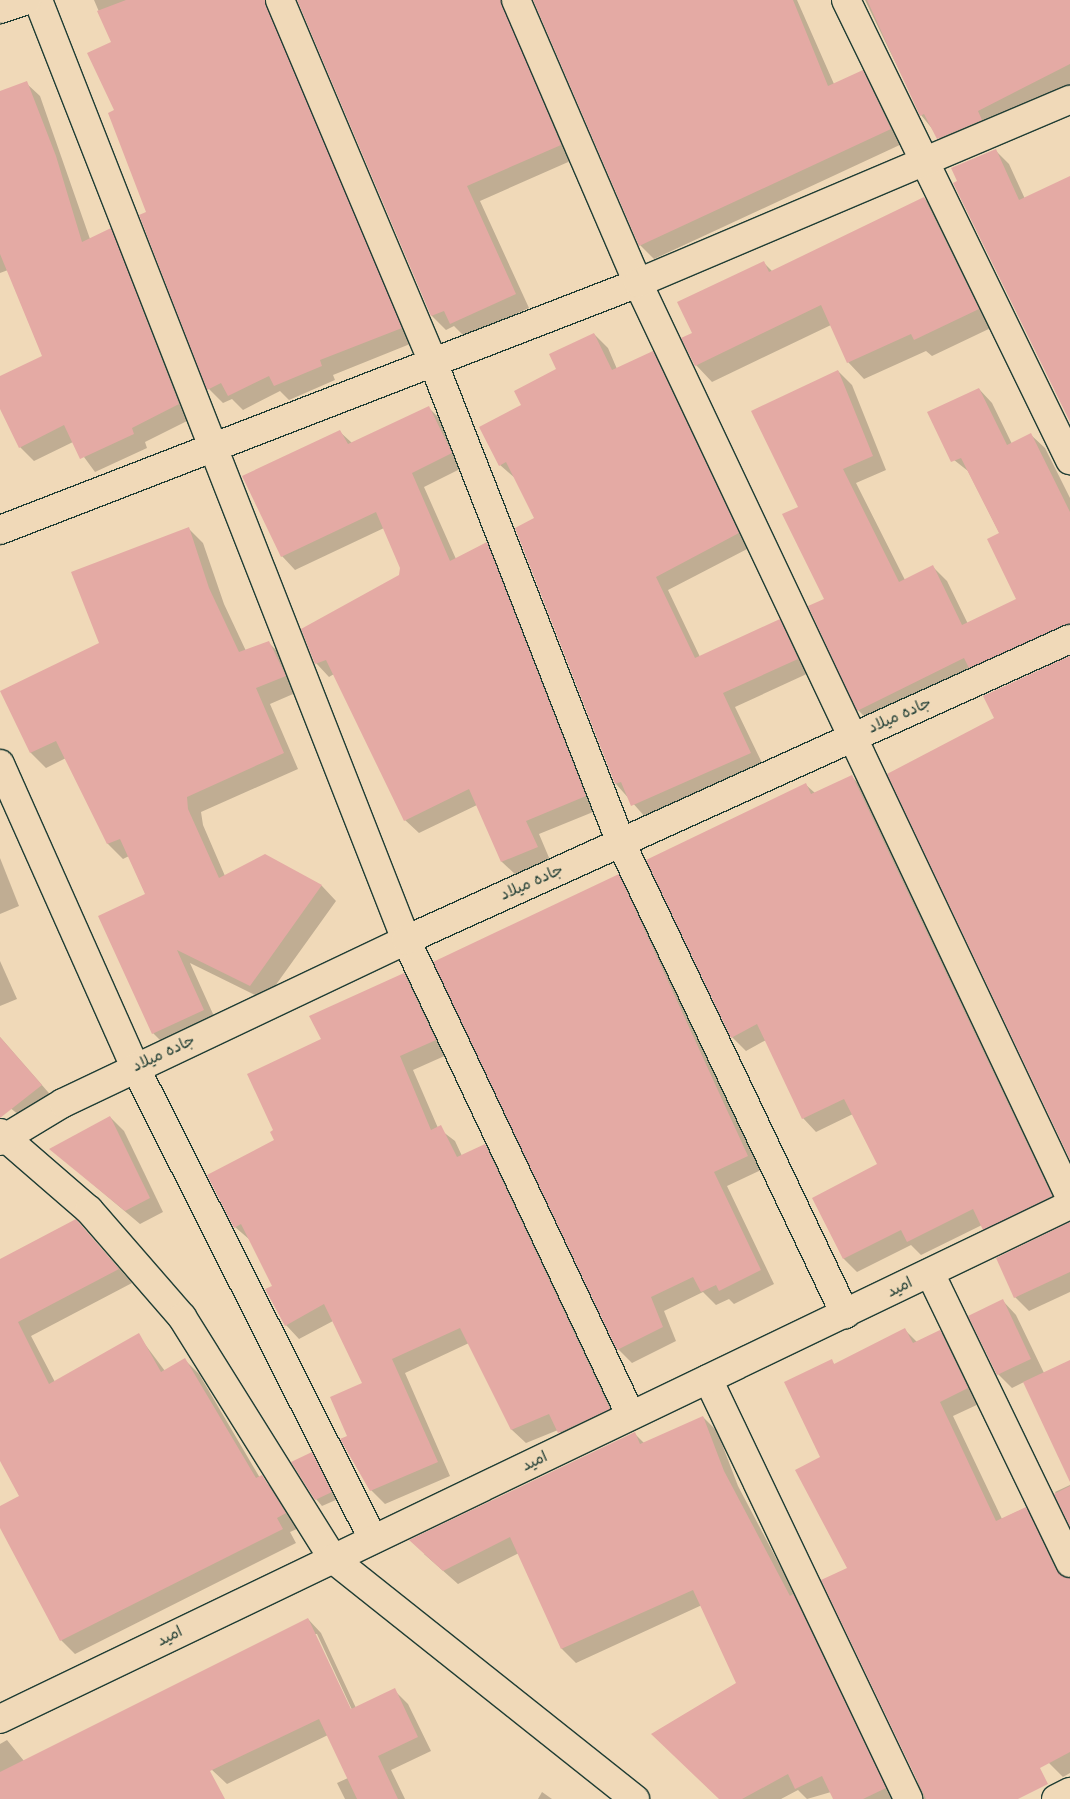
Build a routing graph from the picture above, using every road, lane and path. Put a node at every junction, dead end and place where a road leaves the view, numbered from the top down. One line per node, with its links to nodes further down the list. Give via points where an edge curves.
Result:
1 (27, 0): 6 (street)
2 (38, 0): 11 (street)
3 (280, 0): 10 (street)
4 (516, 0): 9 (street)
5 (846, 0): 8 (street)
6 (0, 9)
7 (1070, 100): 8 (street)
8 (926, 162): 9 (street); 12 (street)
9 (638, 283): 10 (street); 15 (street)
10 (433, 362): 11 (street); 17 (street)
11 (211, 449): 13 (street); 18 (street)
12 (1070, 460)
13 (0, 530)
14 (1070, 639): 15 (street, جاده میلاد)
15 (851, 738): 17 (street, جاده میلاد); 21 (street)
16 (0, 764): 19 (street)
17 (621, 843): 18 (street, جاده میلاد); 24 (street)
18 (406, 940): 19 (street, جاده میلاد); 26 (street)
19 (135, 1067): 20 (street, جاده میلاد); 27 (street)
20 (2, 1137): 28 (street, via 88,1210 182,1317)
21 (1070, 1197)
22 (1070, 1205): 23 (street, امید)
23 (930, 1273): 24 (street, امید); 29 (street)
24 (845, 1314): 25 (street, امید)
25 (708, 1379): 26 (street, امید); 33 (street)
26 (631, 1416): 27 (street, امید)
27 (373, 1539): 28 (street, امید)
28 (333, 1558): 30 (street, امید); 32 (street)
29 (1070, 1563)
30 (0, 1719)
31 (1070, 1792): 34 (street)
32 (635, 1799)
33 (908, 1799)
34 (1056, 1799)

